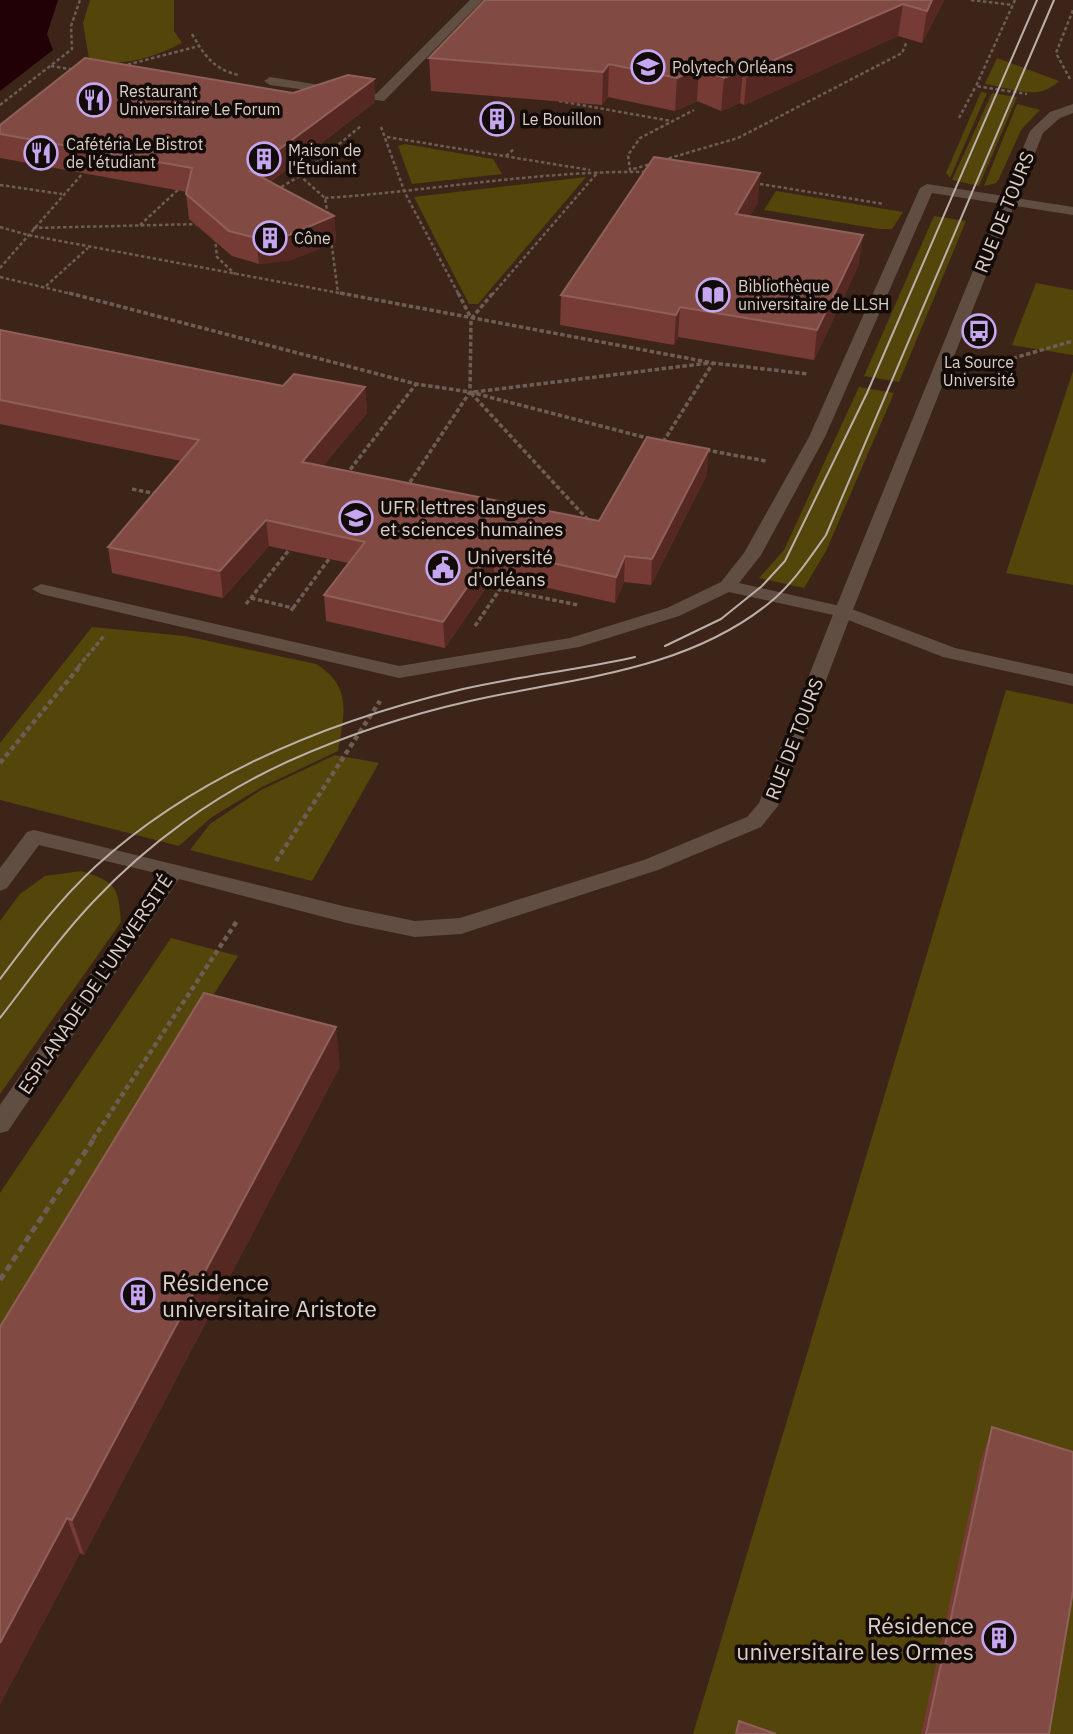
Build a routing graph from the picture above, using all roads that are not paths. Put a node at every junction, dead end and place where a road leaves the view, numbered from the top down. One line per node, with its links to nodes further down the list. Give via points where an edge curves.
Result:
1 (477, 0): 2 (street, via 379,97)
2 (271, 81)
3 (1073, 108): 4 (street, RUE DE TOURS, via 1055,115 1037,131)
4 (1009, 201): 5 (street); 6 (street, via 927,188 817,437 752,555); 8 (street, RUE DE TOURS)
5 (1073, 211)
6 (727, 586): 7 (street, via 673,611 572,643 399,672); 8 (street)
7 (41, 589)
8 (844, 612): 9 (street, via 950,653); 10 (street, RUE DE TOURS, via 768,806 754,822 651,865 461,926 415,929)
9 (1073, 680)
10 (174, 870): 11 (street, ESPLANADE DE L'UNIVERSITÉ, via 34,837); 12 (street, ESPLANADE DE L'UNIVERSITÉ)
11 (0, 883)
12 (0, 1124)

